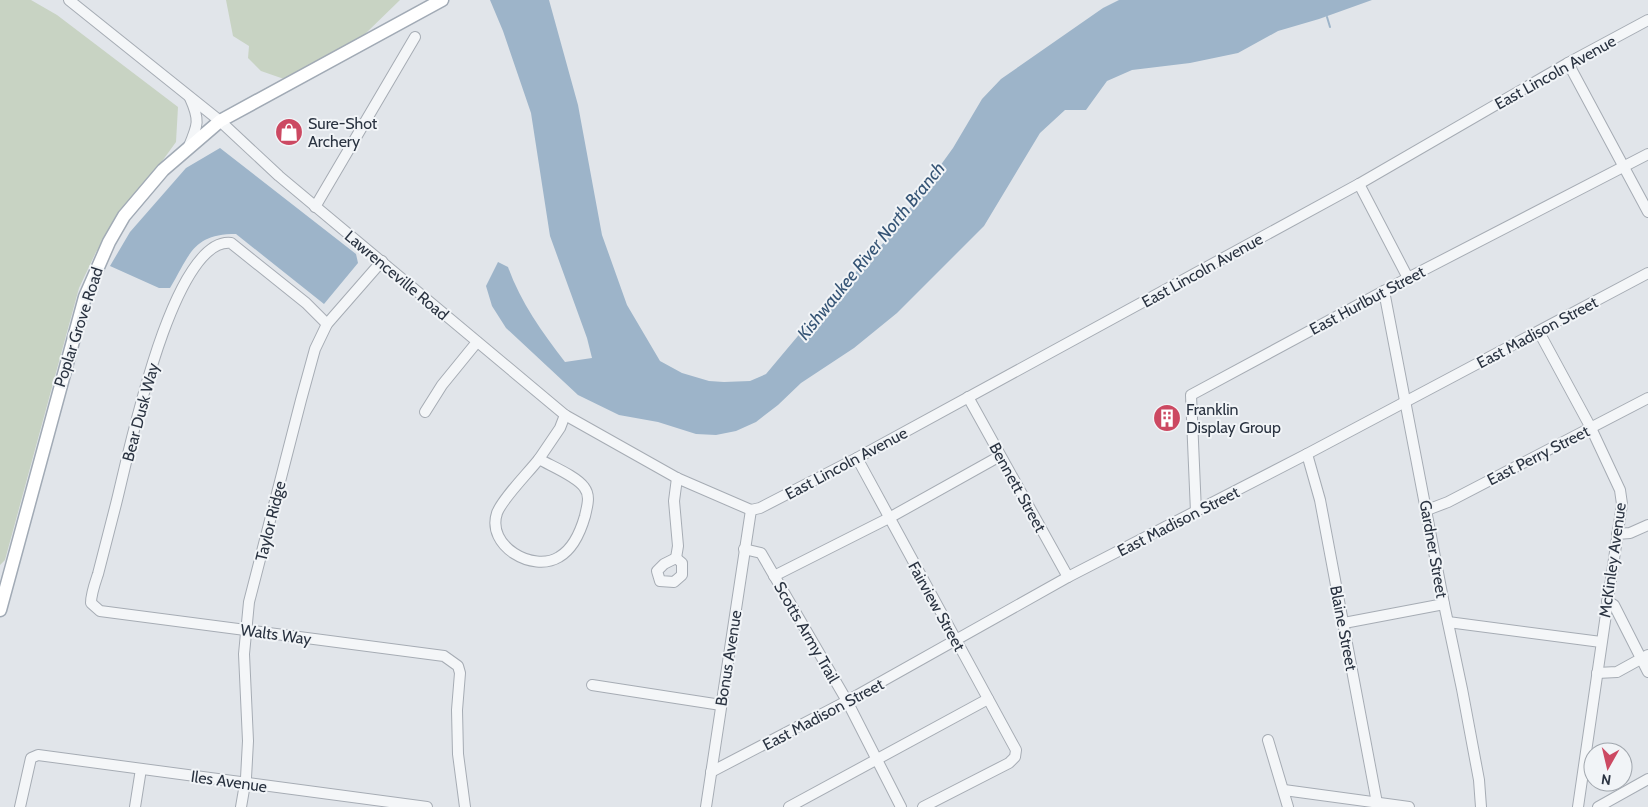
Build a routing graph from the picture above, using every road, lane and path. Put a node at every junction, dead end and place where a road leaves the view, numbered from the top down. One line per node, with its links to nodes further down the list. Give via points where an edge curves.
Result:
1 (69, 0): 6 (street, Lawrenceville Road)
2 (442, 0): 7 (main road, Poplar Grove Road)
3 (1648, 20): 5 (street, East Lincoln Avenue)
4 (415, 38): 12 (street)
5 (1568, 63): 10 (street); 11 (street, East Lincoln Avenue)
6 (189, 95): 7 (street, Lawrenceville Road); 8 (street, via 198,116)
7 (220, 121): 8 (main road, Poplar Grove Road); 12 (street, Lawrenceville Road)
8 (189, 146): 45 (main road, Poplar Grove Road, via 138,198 95,269 69,348)
9 (1648, 154): 10 (street, East Hurlbut Street)
10 (1624, 166): 13 (street); 16 (street, East Hurlbut Street)
11 (1359, 184): 16 (street); 21 (street, East Lincoln Avenue)
12 (315, 206): 14 (street, Lawrenceville Road)
13 (1648, 212)
14 (382, 261): 18 (street, Taylor Ridge); 20 (street, Lawrenceville Road)
15 (1648, 273): 19 (street, East Madison Street)
16 (1408, 278): 17 (street, East Hurlbut Street)
17 (1384, 291): 23 (street, Gardner Street); 34 (street, East Hurlbut Street, via 1191,395)
18 (328, 324): 44 (street, Bear Dusk Way, via 236,245 221,242 209,250 195,267 170,311 156,352 91,598); 48 (street, Taylor Ridge, via 315,349 301,400 249,602)
19 (1539, 332): 23 (street, East Madison Street); 26 (street, McKinley Avenue)
20 (477, 342): 24 (street); 25 (street, Lawrenceville Road)
21 (968, 397): 28 (street, Bennett Street); 29 (street, East Lincoln Avenue)
22 (1648, 398): 26 (street, East Perry Street)
23 (1405, 401): 27 (street, East Madison Street); 33 (street, Gardner Street)
24 (425, 412)
25 (565, 415): 30 (street); 31 (street, Lawrenceville Road)
26 (1591, 428): 33 (street, East Perry Street); 37 (street, McKinley Avenue, via 1620,490 1622,504)
27 (1307, 454): 34 (street, East Madison Street); 47 (street, Blaine Street, via 1320,500)
28 (1000, 456): 35 (street); 41 (street, Bennett Street)
29 (856, 458): 32 (street, East Lincoln Avenue); 35 (street, Fairview Street)
30 (539, 459): 30 (street, via 578,481 588,497 583,522 572,544 559,557 548,561 537,561 510,551 498,538 495,528 498,510)
31 (677, 478): 32 (street, Lawrenceville Road); 39 (street, via 674,501)
32 (751, 510): 38 (street, Bonus Avenue)
33 (1427, 510): 43 (street, Gardner Street)
34 (1196, 512): 41 (street, East Madison Street)
35 (889, 518): 40 (street); 49 (street, Fairview Street)
36 (1648, 524): 37 (street, via 1630,533)
37 (1617, 534): 42 (street, McKinley Avenue)
38 (744, 549): 40 (street, Scotts Army Trail, via 761,553); 57 (street, Bonus Avenue)
39 (676, 558)
40 (774, 576): 56 (street, Scotts Army Trail)
41 (1068, 577): 49 (street, East Madison Street)
42 (1607, 601): 50 (street, McKinley Avenue); 51 (street, via 1614,605)
43 (1444, 604): 46 (street, Gardner Street); 47 (street)
44 (93, 606): 48 (street, Walts Way, via 100,611)
45 (0, 610)
46 (1448, 622): 50 (street); 78 (street, Gardner Street, via 1479,780)
47 (1344, 623): 66 (street, Blaine Street)
48 (246, 630): 63 (street, Taylor Ridge, via 248,741); 71 (street, Walts Way, via 444,656 458,666 458,754)
49 (956, 641): 55 (street, Fairview Street); 56 (street, East Madison Street)
50 (1601, 642): 53 (street, McKinley Avenue)
51 (1645, 657): 52 (street); 53 (street, via 1617,672)
52 (1648, 672)
53 (1597, 673): 79 (street, McKinley Avenue)
54 (592, 686): 57 (street)
55 (988, 698): 59 (street); 75 (street, Fairview Street, via 1012,738 1016,754 1009,763)
56 (847, 702): 59 (street, Scotts Army Trail); 61 (street, East Madison Street)
57 (721, 705): 61 (street, Bonus Avenue)
58 (1268, 740): 64 (street)
59 (877, 759): 73 (street); 74 (street, Scotts Army Trail)
60 (141, 769): 63 (street, Iles Avenue); 67 (street, Iles Avenue, via 32,756); 68 (street)
61 (711, 772): 72 (street, Bonus Avenue)
62 (1648, 779): 80 (street)
63 (244, 782): 65 (street, Iles Avenue); 69 (street, Taylor Ridge)
64 (1284, 790): 66 (street); 76 (street)
65 (361, 803): 70 (street, Iles Avenue)
66 (1377, 803): 77 (street)
67 (20, 807)
68 (135, 807)
69 (241, 807)
70 (427, 807)
71 (464, 807)
72 (706, 807)
73 (789, 807)
74 (901, 807)
75 (923, 807)
76 (1288, 807)
77 (1408, 807)
78 (1481, 807)
79 (1578, 807)
80 (1598, 807)

